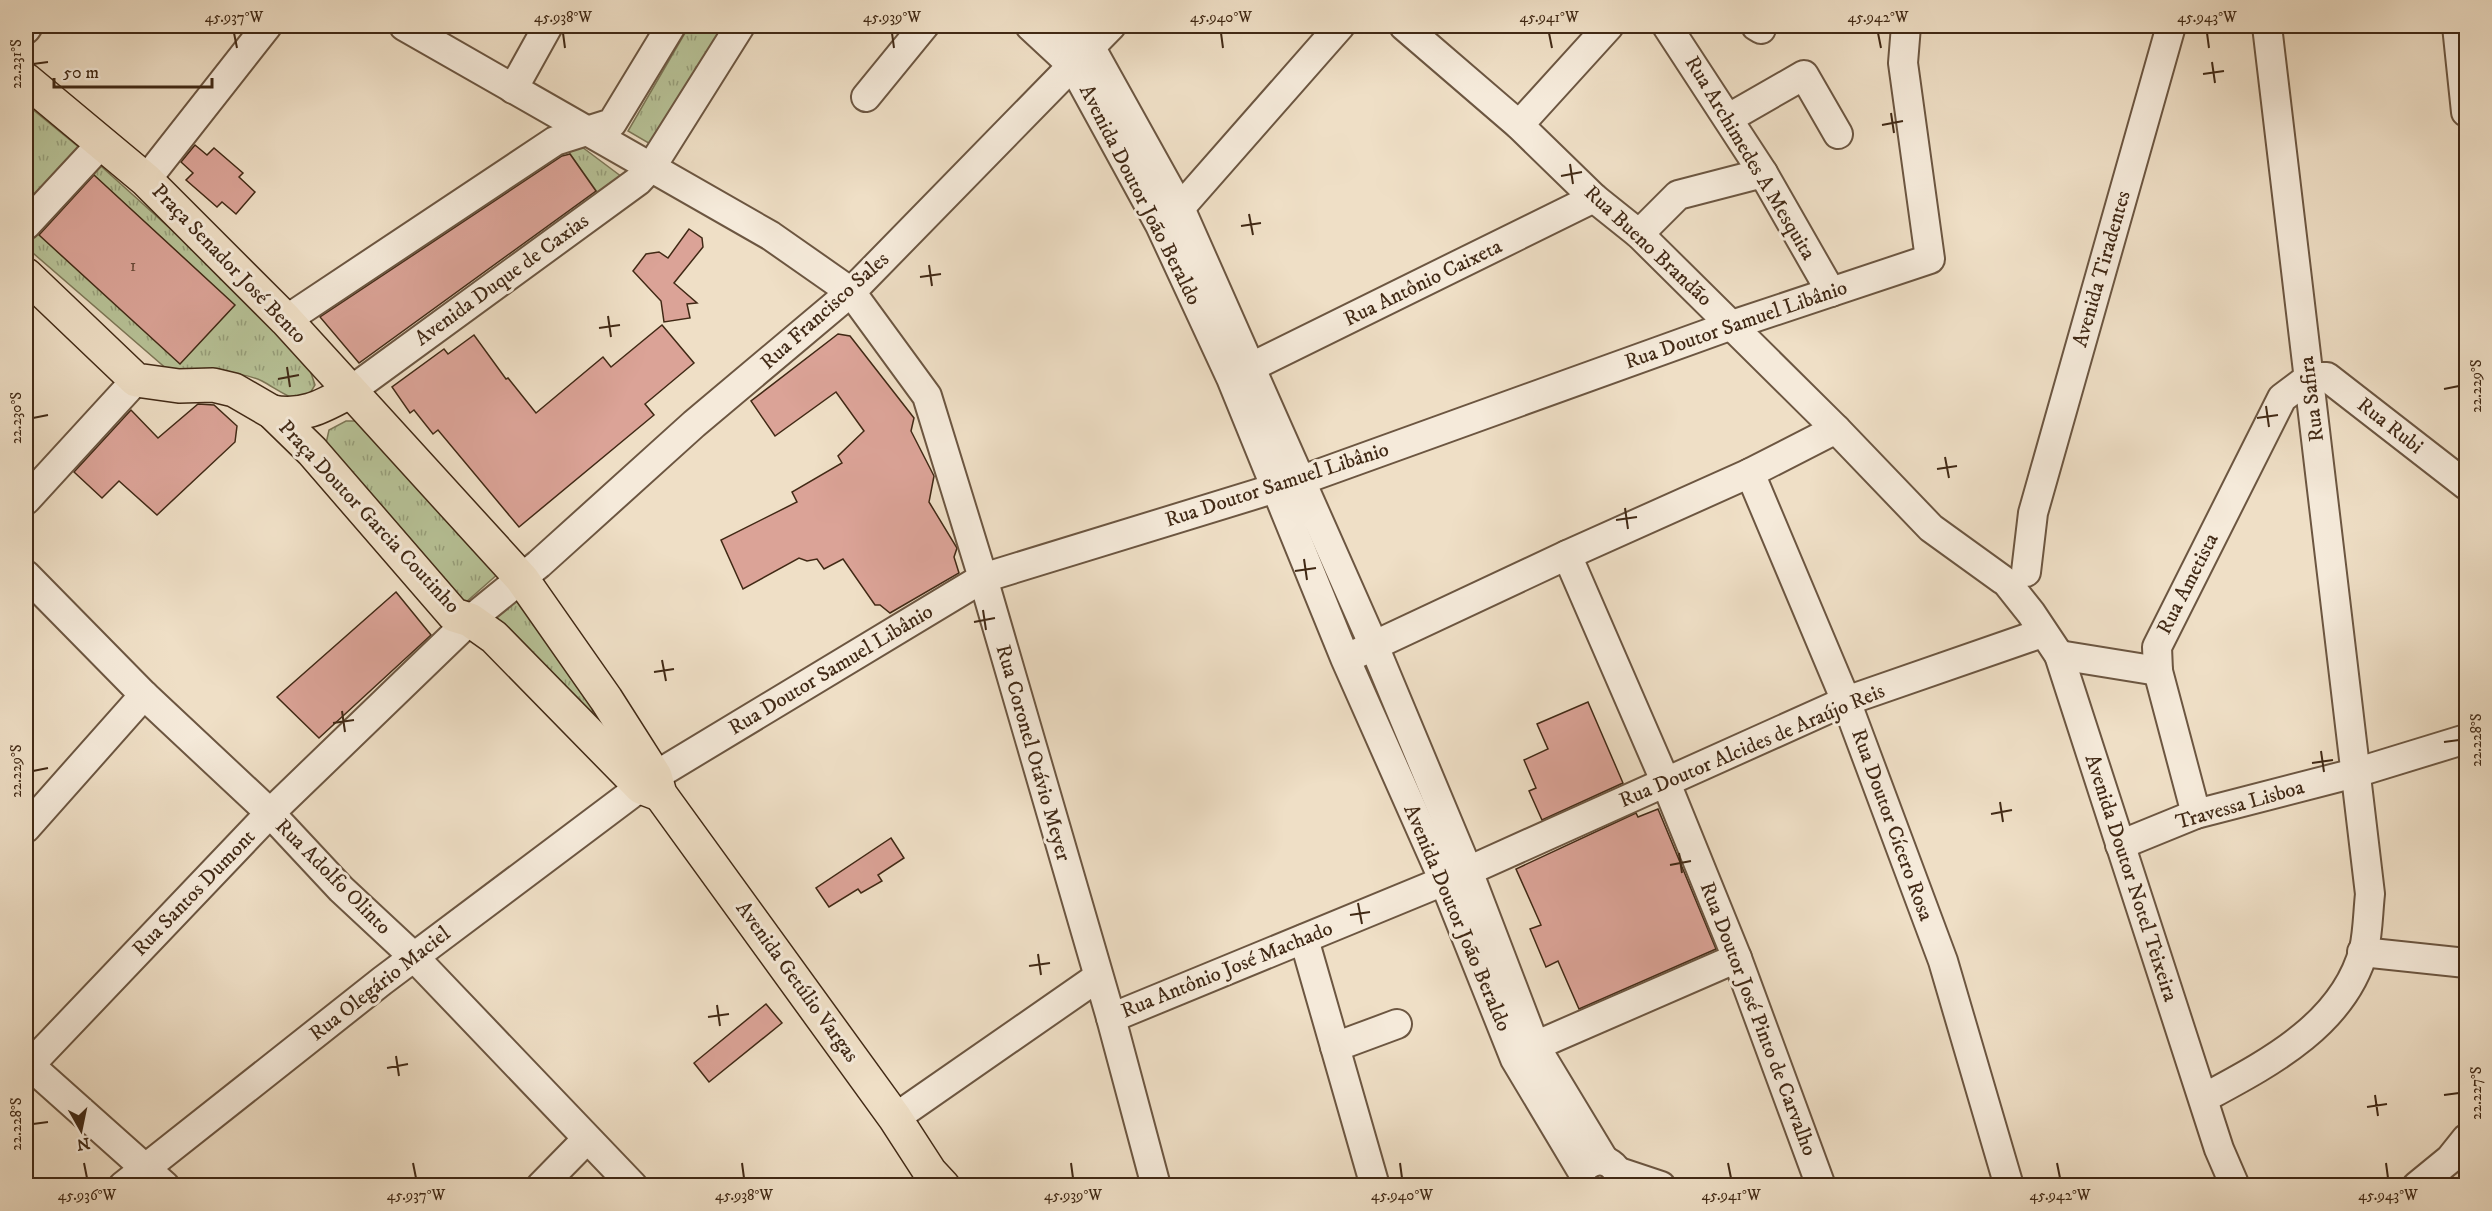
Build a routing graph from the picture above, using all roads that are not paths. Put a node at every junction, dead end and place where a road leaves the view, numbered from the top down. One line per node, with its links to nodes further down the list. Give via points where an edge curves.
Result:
1 (267, 26): 30 (street)
2 (404, 26): 20 (street)
3 (548, 26): 20 (street)
4 (671, 26): 25 (street, via 612,123)
5 (740, 26): 28 (street, Avenida Duque de Caxias)
6 (924, 26): 21 (street)
7 (1030, 26): 18 (street, Avenida Doutor João Beraldo)
8 (1065, 26): 18 (street, Avenida Doutor João Beraldo)
9 (1111, 26): 18 (street, Rua Francisco Sales)
10 (1340, 26): 32 (street)
11 (1404, 26): 24 (street, Rua Bueno Brandão)
12 (1609, 26): 24 (street)
13 (1667, 26): 23 (street, Rua Archimedes A Mesquita)
14 (1906, 26): 37 (street, Rua Doutor Samuel Libânio, via 1903,63 1930,259)
15 (2172, 26): 52 (street, Avenida Tiradentes, via 2033,513)
16 (2267, 26): 41 (street, Rua Safira)
17 (2457, 26): 22 (street)
18 (1082, 57): 32 (street, Avenida Doutor João Beraldo); 36 (street, Rua Francisco Sales)
19 (26, 80): 27 (main road, Praça Senador José Bento)
20 (513, 89): 25 (street)
21 (867, 97)
22 (2466, 112)
23 (1729, 118): 26 (street, via 1804,75); 29 (street, Rua Archimedes A Mesquita)
24 (1520, 124): 31 (street, Rua Bueno Brandão)
25 (587, 130): 28 (street); 38 (street, via 555,141)
26 (1838, 134)
27 (102, 143): 30 (main road, Praça Senador José Bento); 33 (street)
28 (652, 166): 36 (street, Rua Coronel Otávio Meyer, via 771,236); 43 (street, Avenida Duque de Caxias, via 638,181)
29 (1763, 172): 34 (street, via 1678,195); 37 (street, Rua Archimedes A Mesquita)
30 (146, 180): 38 (main road, Praça Senador José Bento)
31 (1594, 198): 34 (street, Rua Bueno Brandão); 40 (street, Rua Antônio Caixeta)
32 (1170, 216): 40 (street, Avenida Doutor João Beraldo)
33 (26, 225)
34 (1639, 234): 39 (street, Rua Bueno Brandão)
35 (26, 275): 42 (main road)
36 (851, 292): 54 (street, Rua Coronel Otávio Meyer, via 927,396); 55 (street, Rua Francisco Sales, via 694,424)
37 (1831, 292): 39 (street, Rua Doutor Samuel Libânio)
38 (286, 320): 43 (main road, Praça Senador José Bento)
39 (1732, 325): 45 (street, Rua Bueno Brandão); 48 (street, Rua Doutor Samuel Libânio)
40 (1242, 373): 48 (street, Avenida Doutor João Beraldo)
41 (2310, 377): 49 (street, Rua Rubi, via 2326,377); 61 (street, Rua Ametista, via 2282,398 2157,647); 67 (street, Rua Safira)
42 (136, 380): 44 (main road, via 179,386 213,385 234,390); 50 (street)
43 (357, 400): 44 (main road, via 307,413); 46 (main road, via 321,430); 55 (main road)
44 (272, 412): 46 (main road, Praça Doutor Garcia Coutinho)
45 (1836, 429): 47 (street); 52 (street, Rua Bueno Brandão, via 1931,528 1960,551)
46 (312, 451): 56 (main road, Praça Doutor Garcia Coutinho, via 454,615)
47 (1750, 473): 51 (street); 64 (street, Rua Doutor Cícero Rosa)
48 (1290, 484): 54 (street, Rua Doutor Samuel Libânio); 58 (street, Avenida Doutor João Beraldo); 60 (street, Avenida Doutor João Beraldo)
49 (2466, 485)
50 (26, 500)
51 (1567, 555): 58 (street); 68 (street, Rua Doutor José Pinto de Carvalho)
52 (2012, 574): 57 (street, Avenida Doutor Notel Teixeira)
53 (26, 575): 62 (street, Rua Adolfo Olinto)
54 (983, 578): 69 (street, Rua Doutor Samuel Libânio); 80 (street, Rua Coronel Otávio Meyer)
55 (522, 579): 56 (street, Praça Doutor Garcia Coutinho); 63 (main road, Avenida Getúlio Vargas)
56 (470, 620): 65 (main road, Avenida Getúlio Vargas, via 494,637); 70 (street, Rua Santos Dumont)
57 (2037, 623): 59 (street, Avenida Doutor Notel Teixeira); 64 (street, Rua Doutor Alcides de Araújo Reis)
58 (1374, 646): 60 (street); 74 (street, Avenida Doutor João Beraldo)
59 (2059, 655): 61 (street); 73 (street, Avenida Doutor Notel Teixeira)
60 (1345, 658): 74 (street, Avenida Doutor João Beraldo)
61 (2158, 672): 71 (street, Rua Ametista)
62 (144, 695): 70 (street, Rua Adolfo Olinto); 72 (street)
63 (606, 699): 65 (main road, via 592,720); 69 (main road, Avenida Getúlio Vargas)
64 (1846, 701): 68 (street, Rua Doutor Alcides de Araújo Reis); 101 (street, Rua Doutor Cícero Rosa, via 1942,961)
65 (577, 723): 69 (main road, Avenida Getúlio Vargas)
66 (2466, 739): 67 (street, Travessa Lisboa)
67 (2355, 773): 71 (street, Travessa Lisboa); 76 (street, Rua Safira, via 2370,894)
68 (1666, 783): 74 (street, Rua Doutor Alcides de Araújo Reis); 78 (street, Rua Doutor José Pinto de Carvalho)
69 (652, 786): 77 (street, Rua Olegário Maciel); 87 (main road, Avenida Getúlio Vargas)
70 (270, 813): 77 (street, Rua Adolfo Olinto, via 341,889); 85 (street, Rua Santos Dumont)
71 (2196, 814): 73 (street, Travessa Lisboa)
72 (26, 828)
73 (2120, 845): 86 (street, Avenida Doutor Notel Teixeira)
74 (1456, 876): 75 (street, Rua Antônio José Machado); 83 (street, Avenida Doutor João Beraldo); 92 (street, Avenida Doutor João Beraldo, via 1515,1059)
75 (1304, 939): 81 (street, Rua Antônio José Machado); 84 (street)
76 (2362, 952): 79 (street); 86 (street, Rua Safira, via 2348,986 2317,1025 2275,1060)
77 (414, 957): 88 (street, Rua Adolfo Olinto); 91 (street, Rua Olegário Maciel)
78 (1737, 958): 83 (street); 100 (street, Rua Doutor José Pinto de Carvalho)
79 (2466, 963)
80 (1098, 977): 81 (street, Rua Coronel Otávio Meyer); 87 (street)
81 (1111, 1018): 97 (street, Rua Coronel Otávio Meyer)
82 (1397, 1024): 84 (street)
83 (1535, 1046): 92 (street, Avenida Doutor João Beraldo)
84 (1335, 1047): 98 (street)
85 (27, 1065): 91 (street)
86 (2204, 1098): 89 (street, Avenida Doutor Notel Teixeira)
87 (895, 1118): 93 (main road, Avenida Getúlio Vargas)
88 (587, 1138): 95 (street); 96 (street, Rua Adolfo Olinto)
89 (2219, 1149): 102 (street, Avenida Doutor Notel Teixeira); 103 (street, Avenida Doutor Notel Teixeira)
90 (2461, 1156): 104 (street)
91 (155, 1177): 94 (street, Rua Olegário Maciel)
92 (1606, 1178): 99 (street)
93 (938, 1183)
94 (123, 1185)
95 (541, 1185)
96 (633, 1185)
97 (1156, 1185)
98 (1375, 1185)
99 (1661, 1185)
100 (1821, 1185)
101 (2009, 1185)
102 (2226, 1185)
103 (2235, 1185)
104 (2417, 1185)

